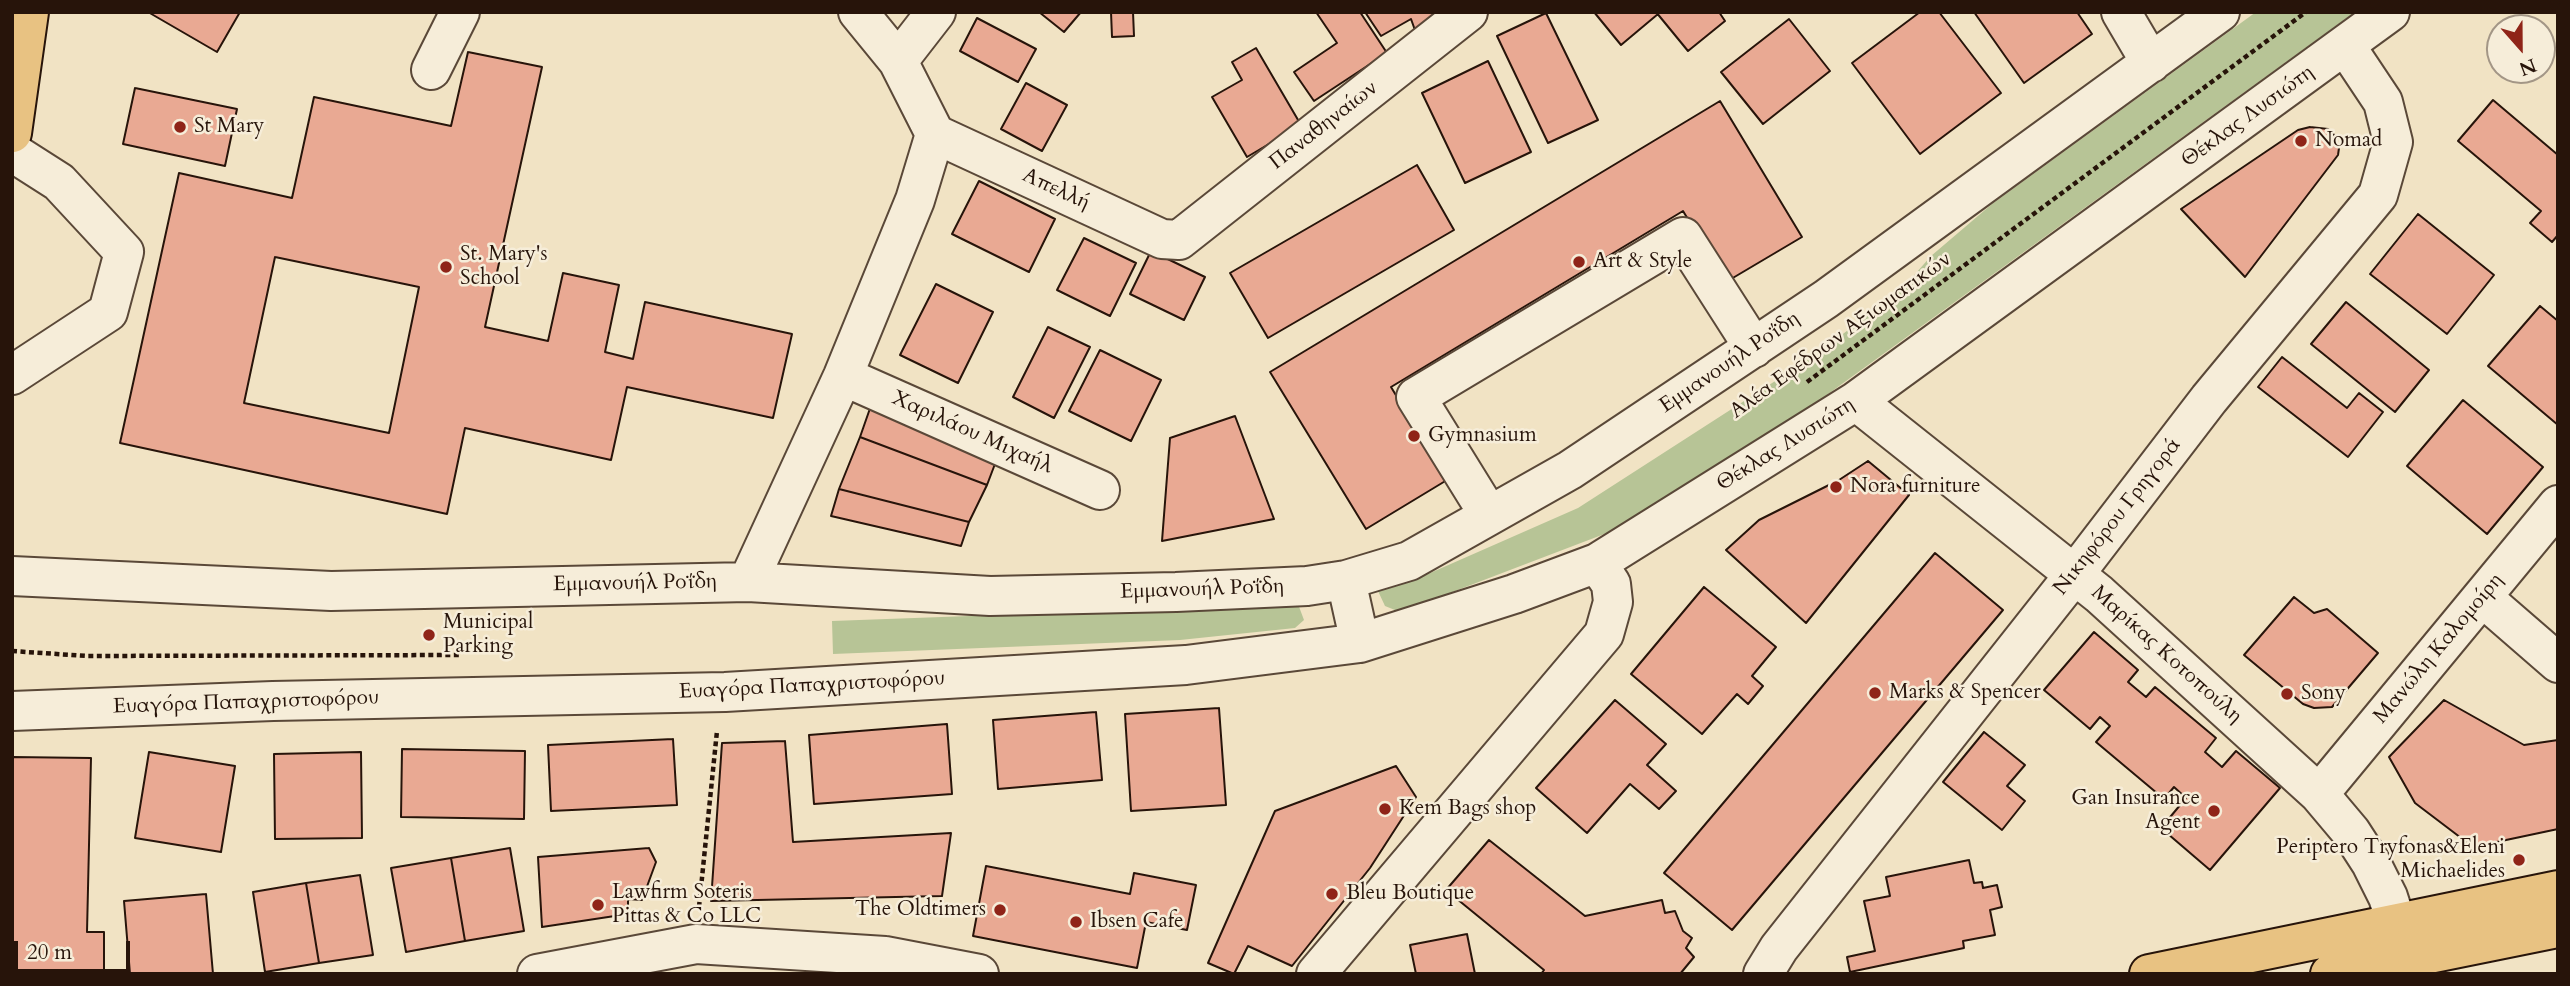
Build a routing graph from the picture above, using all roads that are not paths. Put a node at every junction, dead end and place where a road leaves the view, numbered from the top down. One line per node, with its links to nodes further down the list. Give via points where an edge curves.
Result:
1 (29, 12): 13 (main road)
2 (460, 12): 12 (street)
3 (858, 12): 10 (street)
4 (936, 12): 10 (street)
5 (1468, 12): 16 (street, Παναθηναίων)
6 (2121, 12): 11 (street)
7 (2220, 12): 11 (street, Εμμανουήλ Ροΐδη)
8 (2390, 12): 9 (street, Θέκλας Λυσιώτη)
9 (2345, 45): 20 (street, Θέκλας Λυσιώτη); 25 (street, Νικηφόρου Γρηγορά, via 2383,103 2393,142 2378,195 2208,399)
10 (898, 61): 14 (street)
11 (2151, 63): 17 (street, Εμμανουήλ Ροΐδη)
12 (431, 70)
13 (12, 133)
14 (935, 134): 16 (street, Απελλή, via 1162,239); 19 (street, via 915,200)
15 (12, 152): 18 (street, via 60,181 124,252 108,312)
16 (1179, 240)
17 (1754, 348): 23 (street, Εμμανουήλ Ροΐδη, via 1570,470); 23 (street, via 1683,237 1416,397)
18 (12, 375)
19 (843, 376): 21 (street, Χαριλάου Μιχαήλ); 28 (street)
20 (1856, 401): 24 (street, Θέκλας Λυσιώτη); 25 (street, Μαρίκας Κοτοπούλη)
21 (1100, 490)
22 (2558, 505): 29 (street, Μανώλη Καλομοίρη)
23 (1489, 515): 27 (street, Εμμανουήλ Ροΐδη, via 1409,561)
24 (1598, 563): 30 (street, Ευαγόρα Παπαχριστοφόρου); 40 (street, via 1611,584 1613,602 1604,634)
25 (2074, 575): 33 (street, Μαρίκας Κοτοπούλη); 41 (street, Νικηφόρου Γρηγορά)
26 (12, 576): 28 (street, Εμμανουήλ Ροΐδη, via 331,591)
27 (1346, 580): 28 (street, Εμμανουήλ Ροΐδη, via 1176,593 990,596); 30 (street)
28 (748, 582)
29 (2482, 597): 31 (street); 33 (street, Μανώλη Καλομοίρη)
30 (1360, 643): 32 (street, Ευαγόρα Παπαχριστοφόρου, via 1186,665 726,692)
31 (2558, 663)
32 (12, 711)
33 (2319, 794): 35 (street, Μαρίκας Κοτοπούλη, via 2371,863)
34 (2558, 890): 35 (main road)
35 (2396, 922): 42 (main road)
36 (2558, 928): 43 (main road)
37 (621, 966): 38 (street); 39 (street, via 696,944 885,956)
38 (537, 974)
39 (979, 974)
40 (1316, 974)
41 (1763, 974)
42 (2149, 974)
43 (2330, 974)

